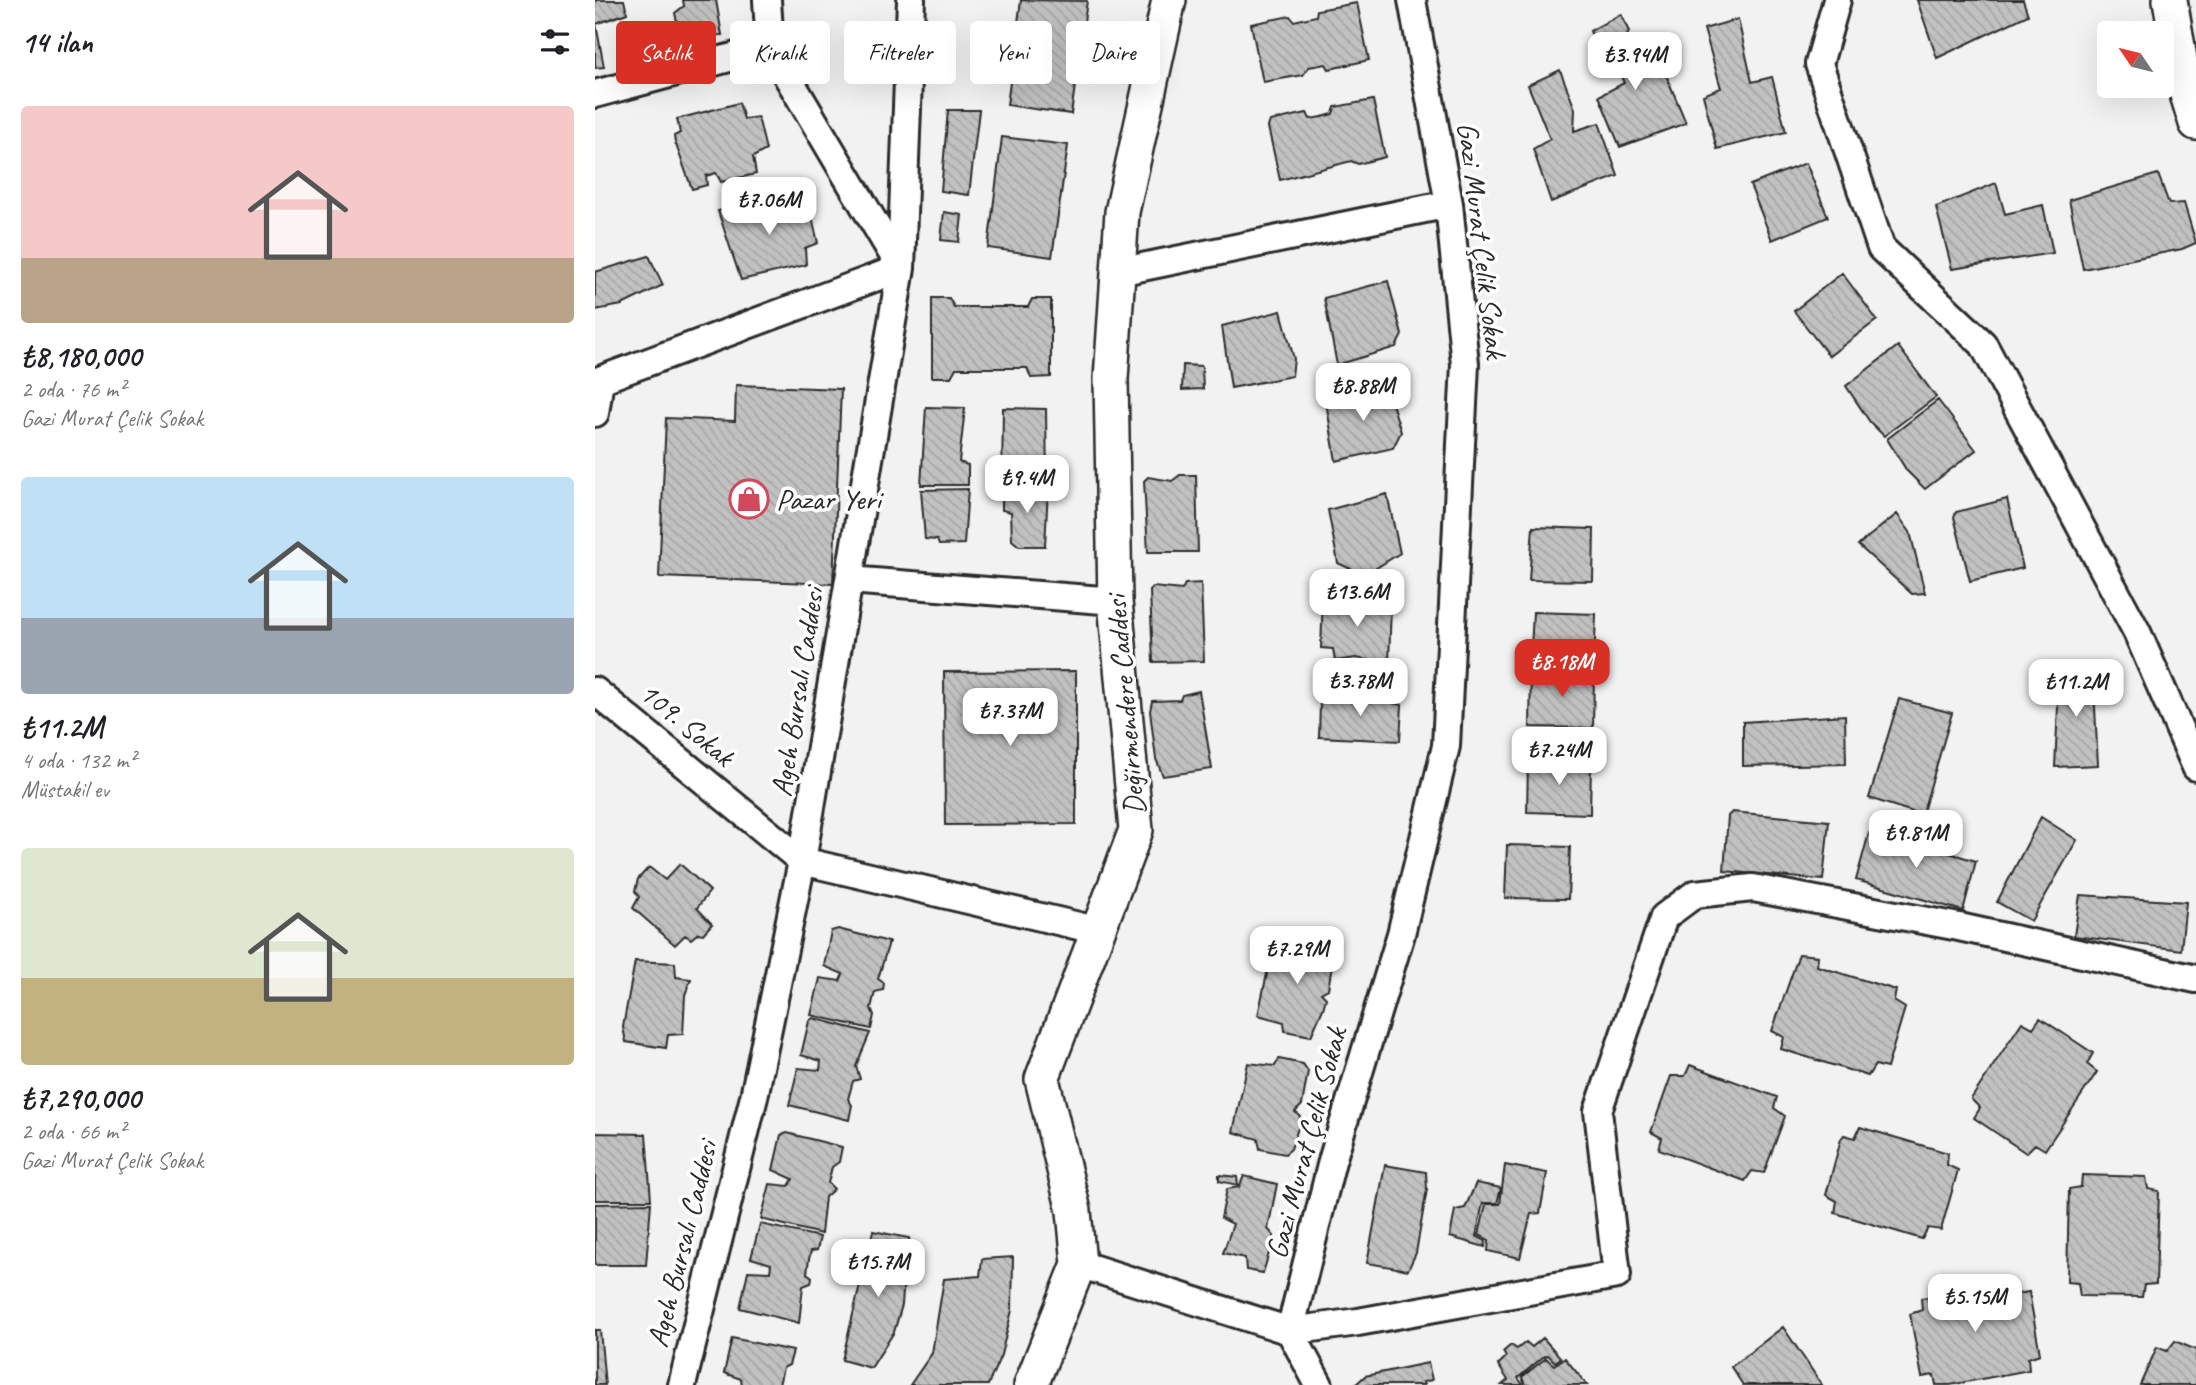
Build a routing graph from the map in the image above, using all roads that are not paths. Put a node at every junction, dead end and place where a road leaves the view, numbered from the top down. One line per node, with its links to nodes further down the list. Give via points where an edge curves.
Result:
1 (767, 0): 7 (street)
2 (911, 0): 13 (street, Ageh Bursalı Caddesi)
3 (1170, 0): 14 (street, Değirmendere Caddesi, via 1122,212)
4 (1412, 0): 12 (street, Gazi Murat Çelik Sokak)
5 (1837, 0): 19 (street, via 1819,64 1881,248 1983,344 2137,632)
6 (2170, 0): 11 (street, via 2185,88)
7 (768, 21)
8 (730, 58): 10 (street)
9 (792, 84): 13 (street)
10 (595, 94)
11 (2196, 123)
12 (1449, 204): 14 (street); 24 (street, Gazi Murat Çelik Sokak, via 1465,364 1446,746 1401,934 1332,1161)
13 (901, 268): 15 (street, via 600,380); 16 (street, Ageh Bursalı Caddesi)
14 (1118, 272): 17 (street, Değirmendere Caddesi, via 1111,379)
15 (595, 414)
16 (849, 580): 17 (street); 20 (street, Ageh Bursalı Caddesi)
17 (1115, 601): 21 (street, Değirmendere Caddesi, via 1136,830)
18 (595, 691): 20 (street, 109. Sokak)
19 (2196, 767)
20 (802, 861): 21 (street); 25 (street, Ageh Bursalı Caddesi, via 754,1097)
21 (1100, 931): 23 (street, Değirmendere Caddesi, via 1042,1079 1074,1211)
22 (2196, 979): 24 (street, via 1753,888 1695,894 1664,917 1598,1111 1617,1275)
23 (1079, 1264): 24 (street); 26 (street, Değirmendere Caddesi)
24 (1290, 1331): 27 (street)
25 (681, 1385)
26 (1031, 1385)
27 (1319, 1385)

